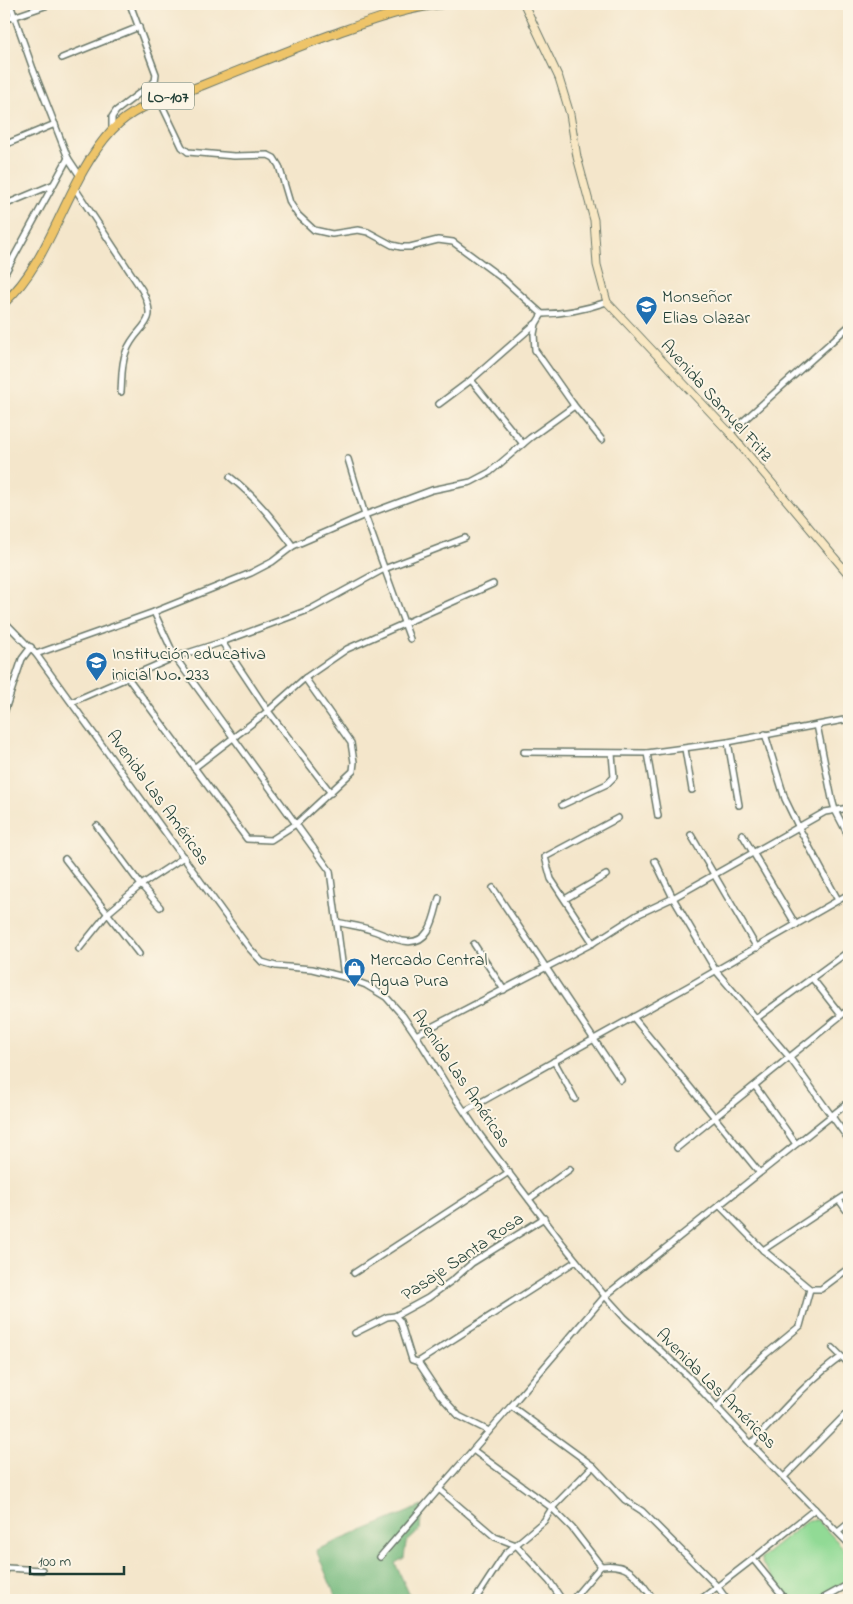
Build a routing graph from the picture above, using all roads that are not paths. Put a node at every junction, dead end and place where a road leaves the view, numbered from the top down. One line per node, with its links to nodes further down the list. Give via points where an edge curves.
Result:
1 (10, 4): 6 (street)
2 (51, 4): 6 (street)
3 (130, 4): 8 (street)
4 (443, 4): 10 (main road, LO-107, via 382,16)
5 (524, 4): 21 (street, Avenida Samuel Fritz, via 559,78 570,114 594,220 597,265)
6 (15, 15): 7 (street); 11 (street)
7 (4, 20)
8 (139, 27): 9 (street); 12 (street, via 156,74 155,81 116,111 112,117)
9 (62, 58)
10 (159, 99): 12 (main road, LO-107, via 135,111); 22 (street, via 178,141 188,152 268,155 274,158 290,203 314,230 332,234 358,230 401,247 438,240 453,242 503,279)
11 (55, 124): 13 (street); 14 (street)
12 (112, 130): 15 (main road, LO-107)
13 (4, 145)
14 (68, 158): 15 (street); 16 (street)
15 (80, 176): 17 (main road, LO-107)
16 (52, 185): 18 (street); 19 (street)
17 (74, 187): 20 (main road, LO-107, via 29,274); 26 (street, via 142,290 151,311 124,356)
18 (4, 205)
19 (4, 275)
20 (4, 302)
21 (607, 302): 22 (street, via 558,314); 29 (street, Avenida Samuel Fritz)
22 (542, 314): 23 (street)
23 (536, 324): 25 (street); 28 (street, via 535,350)
24 (849, 326): 29 (street)
25 (470, 380): 27 (street); 31 (street)
26 (122, 392)
27 (439, 404)
28 (574, 404): 30 (street); 31 (street)
29 (730, 432): 38 (street, Avenida Samuel Fritz)
30 (602, 440)
31 (523, 444): 34 (street, via 490,472 471,482 432,490)
32 (348, 459): 34 (street)
33 (230, 477): 36 (street, via 271,515)
34 (365, 515): 36 (street); 37 (street)
35 (465, 538): 37 (street)
36 (293, 546): 40 (street, via 251,574)
37 (384, 570): 42 (street); 44 (street, via 311,609)
38 (849, 575)
39 (493, 584): 42 (street)
40 (154, 612): 46 (street); 47 (street)
41 (4, 621): 45 (street, Avenida Las Américas)
42 (404, 623): 43 (street); 49 (street, via 347,649)
43 (410, 639)
44 (222, 642): 47 (street); 51 (street)
45 (30, 646): 46 (street, Avenida Las Américas); 52 (street, via 22,659)
46 (36, 654): 50 (street, Avenida Las Américas)
47 (174, 657): 48 (street); 56 (street)
48 (128, 678): 50 (street); 62 (street)
49 (305, 678): 51 (street); 64 (street, via 352,748 353,771)
50 (72, 702): 78 (street, Avenida Las Américas)
51 (268, 711): 56 (street); 64 (street)
52 (4, 713)
53 (849, 719): 54 (street)
54 (817, 725): 55 (street); 68 (street)
55 (765, 734): 57 (street); 73 (street, via 785,799)
56 (233, 738): 62 (street); 71 (street)
57 (728, 742): 58 (street); 66 (street)
58 (685, 749): 60 (street); 63 (street)
59 (524, 752): 61 (street)
60 (647, 753): 61 (street); 69 (street)
61 (612, 754): 65 (street, via 614,776 607,784)
62 (194, 768): 71 (street, via 247,839 271,840)
63 (692, 790)
64 (331, 793): 71 (street)
65 (562, 804)
66 (739, 805)
67 (849, 808): 68 (street)
68 (835, 810): 73 (street, via 825,812); 76 (street)
69 (658, 816)
70 (618, 818): 88 (street, via 546,857 551,880)
71 (296, 824): 92 (street, via 330,871)
72 (97, 826): 83 (street)
73 (798, 828): 77 (street); 89 (street)
74 (742, 834): 77 (street)
75 (691, 835): 82 (street)
76 (849, 837)
77 (753, 852): 82 (street); 93 (street)
78 (184, 857): 83 (street); 102 (street, Avenida Las Américas, via 262,962)
79 (65, 859): 91 (street)
80 (655, 861): 87 (street)
81 (606, 875): 88 (street)
82 (714, 875): 87 (street); 97 (street)
83 (141, 885): 90 (street); 91 (street)
84 (493, 888): 100 (street)
85 (849, 894): 89 (street)
86 (439, 898): 92 (street, via 427,933 416,940 394,940 371,930)
87 (673, 898): 94 (street, via 638,915); 101 (street)
88 (565, 899): 94 (street)
89 (838, 900): 93 (street)
90 (160, 907)
91 (108, 913): 96 (street); 99 (street)
92 (337, 922): 102 (street)
93 (796, 925): 97 (street)
94 (594, 943): 100 (street)
95 (474, 944): 104 (street)
96 (79, 948)
97 (757, 948): 101 (street)
98 (849, 951): 103 (street)
99 (139, 954)
100 (546, 968): 104 (street); 110 (street)
101 (716, 971): 107 (street); 108 (street)
102 (344, 977): 109 (street, Avenida Las Américas, via 386,996)
103 (812, 978): 106 (street); 108 (street)
104 (504, 990): 109 (street)
105 (849, 1009): 106 (street)
106 (841, 1015): 111 (street)
107 (633, 1017): 110 (street); 119 (street)
108 (757, 1018): 111 (street)
109 (416, 1035): 117 (street, Avenida Las Américas)
110 (592, 1039): 112 (street); 113 (street)
111 (790, 1058): 114 (street); 118 (street)
112 (554, 1061): 115 (street); 117 (street)
113 (621, 1080)
114 (755, 1086): 119 (street); 121 (street)
115 (575, 1099)
116 (849, 1102): 118 (street)
117 (465, 1111): 124 (street, Avenida Las Américas)
118 (832, 1115): 120 (street); 121 (street)
119 (715, 1118): 122 (street); 125 (street)
120 (849, 1140)
121 (796, 1144): 125 (street)
122 (677, 1148)
123 (570, 1169): 127 (street)
124 (509, 1172): 127 (street, Avenida Las Américas); 135 (street)
125 (759, 1172): 129 (street)
126 (849, 1193): 128 (street)
127 (529, 1199): 131 (street, Avenida Las Américas)
128 (839, 1200): 130 (street); 132 (street)
129 (719, 1205): 132 (street); 137 (street)
130 (849, 1214)
131 (544, 1218): 133 (street, Avenida Las Américas); 138 (street, Pasaje Santa Rosa, via 472,1263 428,1298)
132 (763, 1250): 136 (street)
133 (576, 1261): 137 (street, Avenida Las Américas); 142 (street)
134 (849, 1268): 136 (street, via 820,1289)
135 (354, 1272)
136 (810, 1289): 145 (street, via 800,1326 740,1379)
137 (605, 1296): 144 (street); 145 (street, Avenida Las Américas)
138 (395, 1316): 139 (street, Pasaje Santa Rosa); 142 (street, via 400,1321 412,1360)
139 (355, 1333)
140 (833, 1348): 141 (street)
141 (841, 1357): 143 (street); 148 (street, via 811,1380)
142 (418, 1362): 147 (street, via 459,1416)
143 (849, 1364)
144 (511, 1406): 147 (street); 150 (street)
145 (718, 1408): 148 (street, Avenida Las Américas)
146 (849, 1411): 151 (street)
147 (489, 1431): 149 (street)
148 (752, 1444): 151 (street, Avenida Las Américas)
149 (473, 1450): 152 (street); 153 (street)
150 (593, 1466): 153 (street); 165 (street)
151 (784, 1477): 154 (street, Avenida Las Américas)
152 (438, 1489): 158 (street, via 495,1536); 159 (street)
153 (552, 1508): 158 (street, via 544,1521); 161 (street)
154 (815, 1509): 156 (street, Avenida Las Américas); 160 (street)
155 (849, 1522): 156 (street)
156 (838, 1532): 157 (street, Avenida Las Américas)
157 (849, 1544)
158 (516, 1545): 166 (street, via 505,1554); 169 (street)
159 (380, 1557)
160 (753, 1559): 165 (street); 174 (street)
161 (601, 1566): 170 (street); 171 (street, via 621,1566 630,1570)
162 (42, 1570): 163 (street, via 7,1568)
163 (4, 1574)
164 (849, 1584): 175 (street)
165 (717, 1586): 172 (street); 173 (street)
166 (478, 1595): 167 (street); 168 (street)
167 (475, 1600)
168 (482, 1600)
169 (562, 1600)
170 (572, 1600)
171 (654, 1600)
172 (700, 1600)
173 (727, 1600)
174 (786, 1600)
175 (820, 1600)

